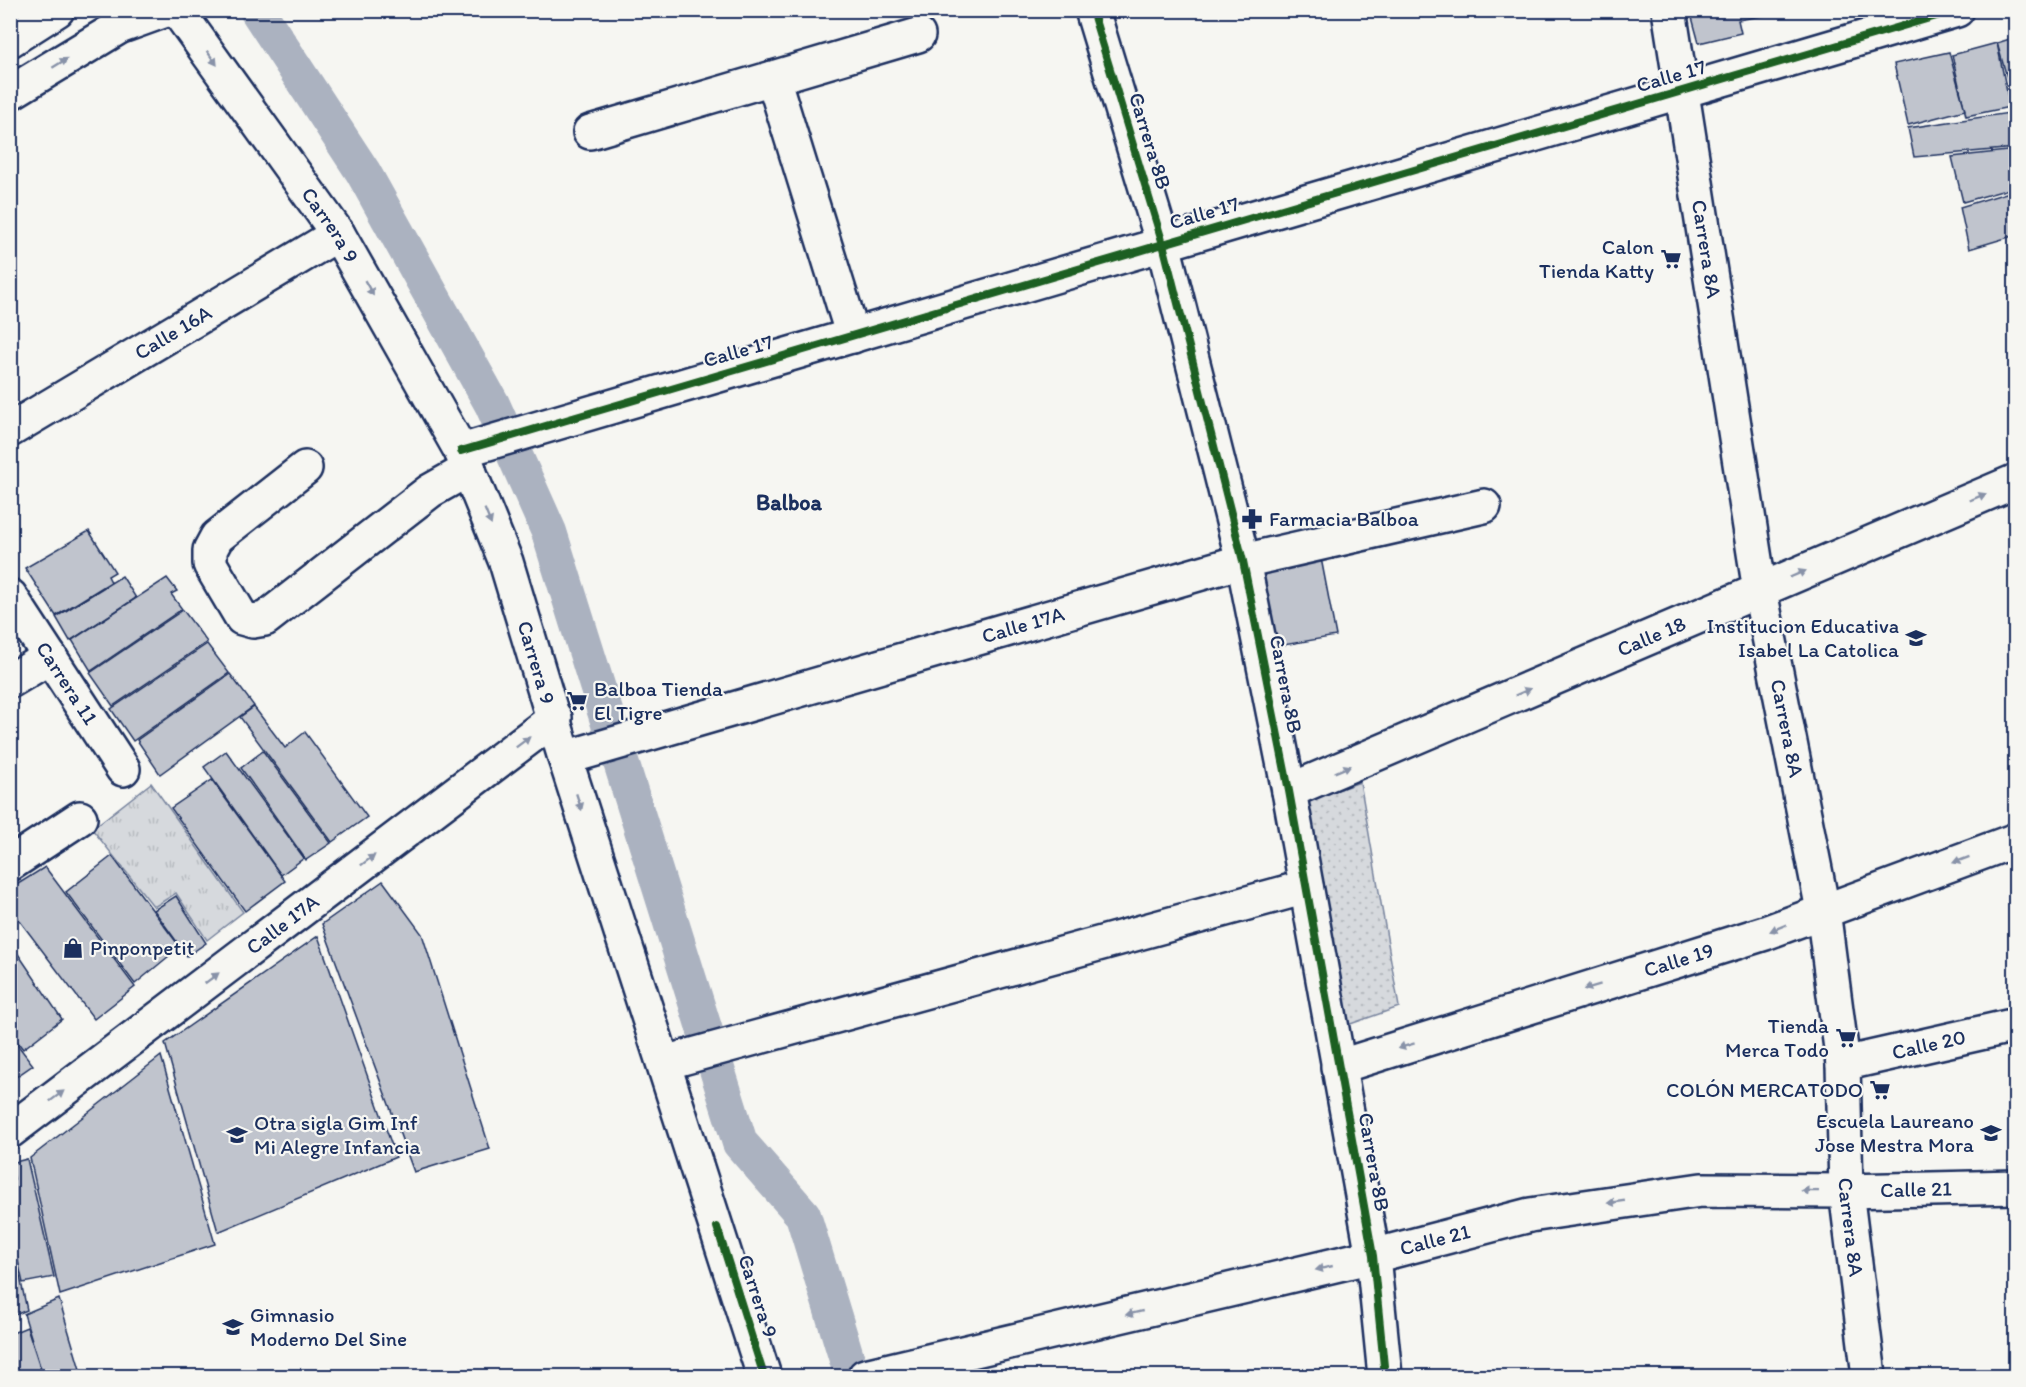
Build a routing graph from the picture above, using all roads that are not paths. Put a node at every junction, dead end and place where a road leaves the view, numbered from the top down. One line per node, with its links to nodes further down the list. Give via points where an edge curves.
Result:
1 (57, 10): 8 (street)
2 (166, 10): 11 (street, one-way to 2, via 119,27)
3 (177, 10): 13 (street, Carrera 9, one-way to 13)
4 (1092, 10): 14 (street, Carrera 8B)
5 (1669, 10): 10 (street, Carrera 8A)
6 (1957, 10): 10 (street, Calle 17)
7 (918, 35): 9 (street)
8 (10, 40)
9 (772, 78): 12 (street); 15 (street)
10 (1683, 91): 14 (street, Calle 17); 22 (street, Carrera 8A)
11 (10, 93)
12 (590, 132)
13 (338, 234): 16 (street, Calle 16A); 17 (street, Carrera 9, one-way to 17)
14 (1163, 244): 15 (street, Calle 17); 21 (street, Carrera 8B)
15 (853, 336): 17 (street, Calle 17, via 537,428)
16 (10, 430)
17 (474, 454): 18 (street, Calle 17, via 265,619 242,618 210,564 210,550 217,537); 26 (street, Carrera 9, one-way to 26)
18 (305, 468)
19 (2016, 481): 22 (street, Calle 18, one-way to 19)
20 (1484, 506): 21 (street, Calle 17A)
21 (1243, 561): 27 (street, Calle 17A); 29 (street, Carrera 8B)
22 (1760, 591): 29 (street, Calle 18, one-way to 22); 34 (street, Carrera 8A)
23 (10, 596): 24 (street, Carrera 11)
24 (50, 657): 25 (street); 28 (street, Carrera 11)
25 (10, 681)
26 (555, 718): 27 (street, Carrera 9); 39 (street, Calle 17A, one-way to 26)
27 (578, 754): 36 (street, Carrera 9, one-way to 36)
28 (123, 769)
29 (1289, 791): 33 (street, Carrera 8B)
30 (80, 818): 32 (street)
31 (2016, 840): 34 (street, Calle 19, one-way to 34)
32 (10, 864)
33 (1306, 886): 36 (street); 38 (street, Carrera 8B)
34 (1823, 910): 37 (street, Carrera 8A); 38 (street, Calle 19, one-way to 38, via 1765,933)
35 (2016, 1025): 37 (street, Calle 20)
36 (689, 1056): 44 (street, Carrera 9)
37 (1843, 1064): 41 (street, Carrera 8A)
38 (1338, 1067): 42 (street, Carrera 8B)
39 (10, 1131)
40 (2016, 1187): 41 (street, Calle 21)
41 (1846, 1191): 42 (street, Calle 21, one-way to 42, via 1701,1190 1530,1215); 46 (street, Carrera 8A)
42 (1373, 1256): 43 (street, Calle 21, one-way to 43); 45 (street, Carrera 8B)
43 (873, 1375)
44 (765, 1377)
45 (1385, 1377)
46 (1869, 1377)

